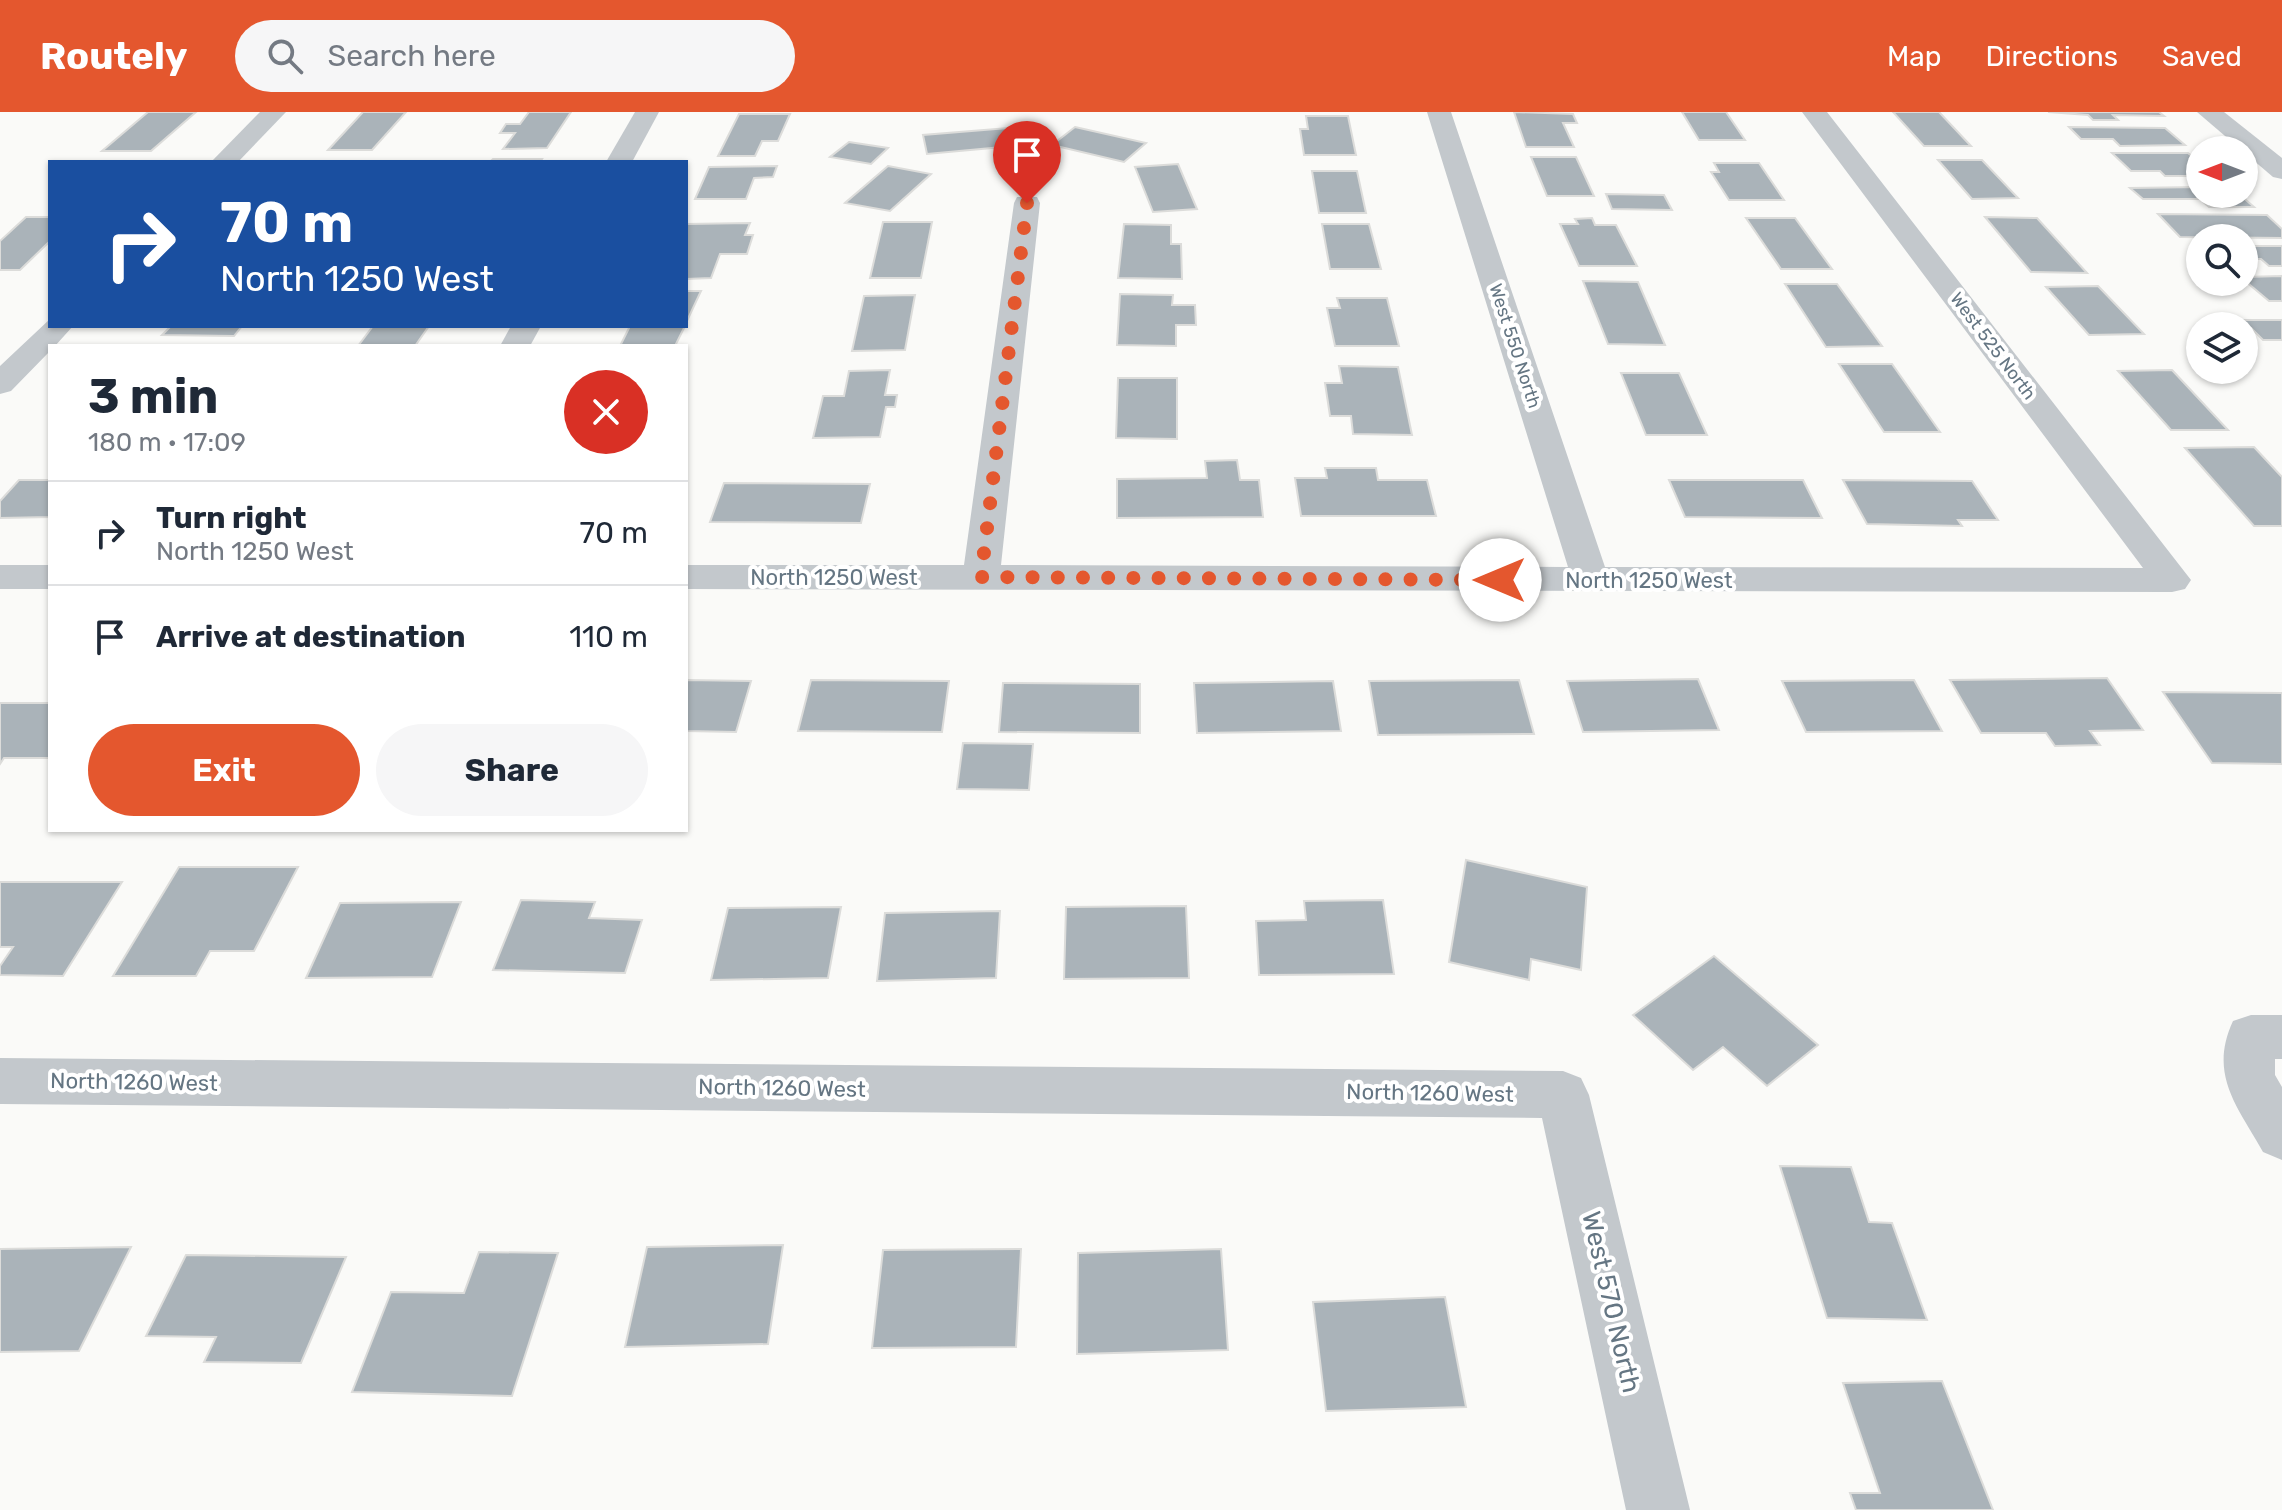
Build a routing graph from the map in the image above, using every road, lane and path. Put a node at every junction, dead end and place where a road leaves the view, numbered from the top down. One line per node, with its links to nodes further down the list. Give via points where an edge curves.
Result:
1 (274, 112): 6 (street)
2 (647, 112): 7 (street)
3 (1439, 112): 16 (street, West 550 North)
4 (1814, 112): 17 (street, West 525 North)
5 (2209, 112): 8 (street)
6 (226, 160)
7 (620, 160)
8 (2282, 171)
9 (1027, 203): 15 (street)
10 (56, 328): 11 (street)
11 (0, 384)
12 (0, 577): 13 (street)
13 (48, 577)
14 (688, 577): 15 (street, North 1250 West)
15 (981, 577): 16 (street, North 1250 West)
16 (1591, 580): 17 (street, North 1250 West)
17 (2172, 580)
18 (2266, 1037): 21 (street, via 2249,1079)
19 (0, 1081): 20 (street, North 1260 West)
20 (1563, 1095): 22 (street, West 570 North)
21 (2282, 1135)
22 (1658, 1510)

